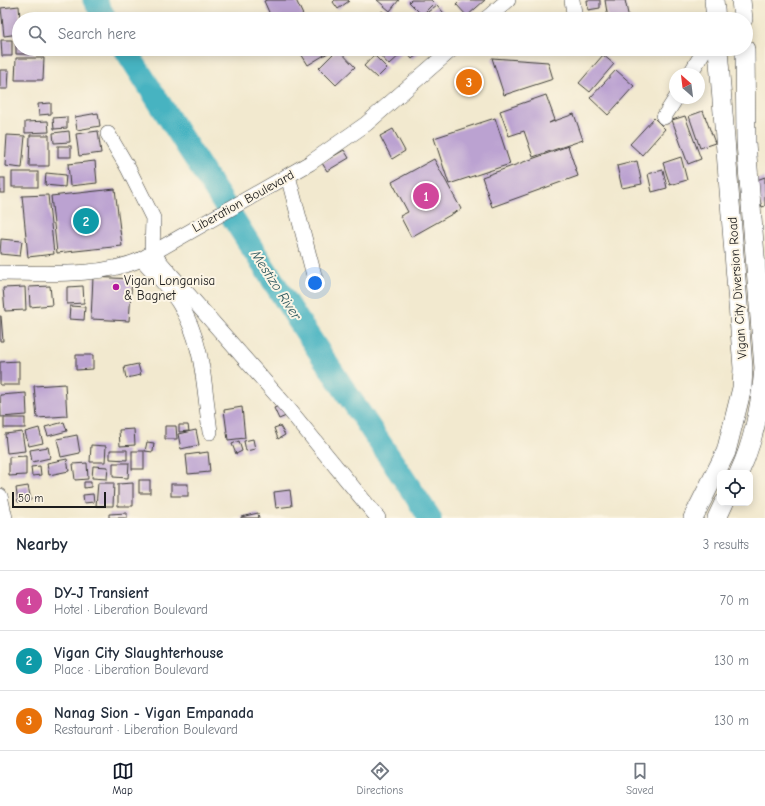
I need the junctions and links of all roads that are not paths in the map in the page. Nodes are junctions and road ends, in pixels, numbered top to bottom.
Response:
1 (508, 0) edge
2 (572, 0) edge
3 (714, 0) edge
4 (741, 0) edge
5 (494, 12) edge
6 (574, 12) edge
7 (715, 12) edge
8 (742, 12) edge
9 (444, 56) edge
10 (701, 56) edge
11 (719, 56) edge
12 (745, 56) edge
13 (694, 68) edge
14 (746, 72) junction
15 (720, 73) junction
16 (672, 104) edge
17 (664, 117) dead end
18 (108, 134) dead end
19 (288, 176) junction
20 (152, 253) junction
21 (0, 273) edge
22 (315, 279) dead end
23 (210, 432) dead end
24 (740, 470) edge
25 (0, 496) edge
26 (723, 506) edge
27 (373, 516) edge
28 (5, 518) edge
29 (694, 518) edge
30 (717, 518) edge

1 - 5 street
2 - 6 street
3 - 7 main road
4 - 8 main road
9 - 19 street, Liberation Boulevard
10 - 13 street
11 - 15 main road, Vigan City Diversion Road
12 - 14 main road, Vigan City Diversion Road
14 - 15 main road
14 - 24 main road, Vigan City Diversion Road
15 - 29 main road, Vigan City Diversion Road
16 - 17 street
18 - 20 street
19 - 20 street, Liberation Boulevard
19 - 22 street
20 - 21 street, Liberation Boulevard
20 - 23 street
20 - 27 street
25 - 28 street
26 - 30 main road

